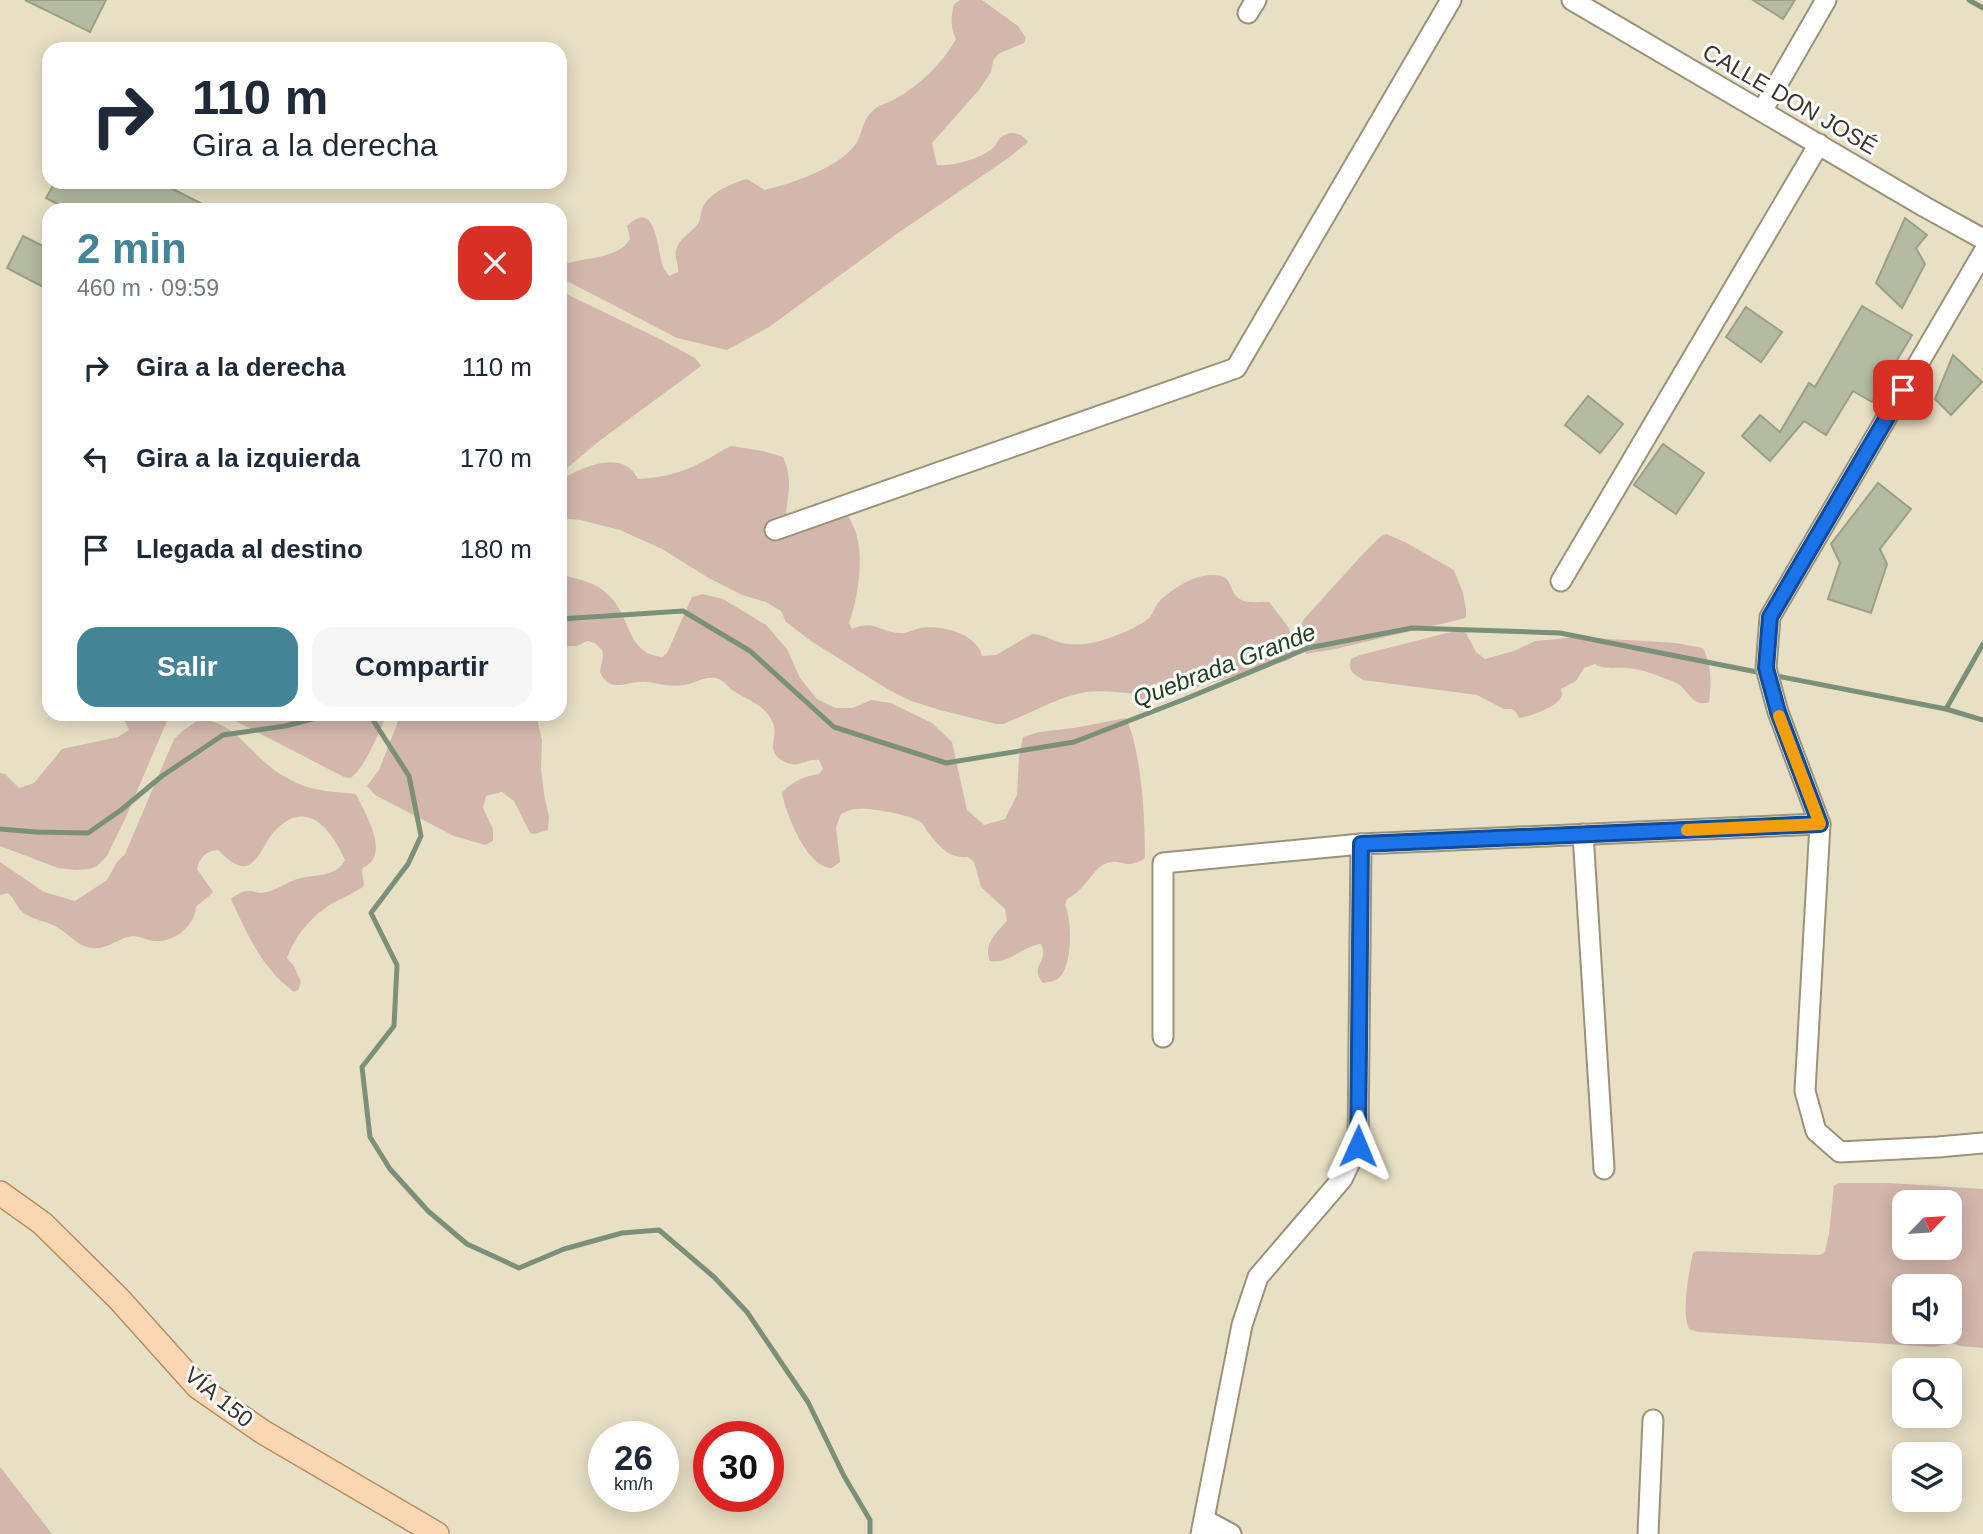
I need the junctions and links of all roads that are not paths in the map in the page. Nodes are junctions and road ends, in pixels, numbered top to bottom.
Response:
1 (1451, 0) edge
2 (1572, 0) edge
3 (1826, 0) edge
4 (1762, 111) junction
5 (1819, 144) junction
6 (1983, 239) edge
7 (1983, 253) edge
8 (775, 530) dead end
9 (1561, 581) dead end
10 (1820, 824) junction
11 (1583, 834) junction
12 (1361, 844) junction
13 (1163, 1037) dead end
14 (1983, 1143) edge
15 (1604, 1169) dead end
16 (0, 1193) edge
17 (1653, 1420) dead end
18 (1203, 1527) edge
19 (437, 1534) edge
20 (1231, 1534) edge
21 (1648, 1534) edge

1 - 8 street
2 - 4 street, CALLE DON JOSÉ
3 - 4 street
4 - 5 street, CALLE DON JOSÉ
5 - 6 street, CALLE DON JOSÉ
5 - 9 street
7 - 10 street
10 - 11 street
10 - 14 street
11 - 12 street
11 - 15 street
12 - 13 street
12 - 18 street
16 - 19 main road, VÍA 150
17 - 21 street
18 - 20 street

